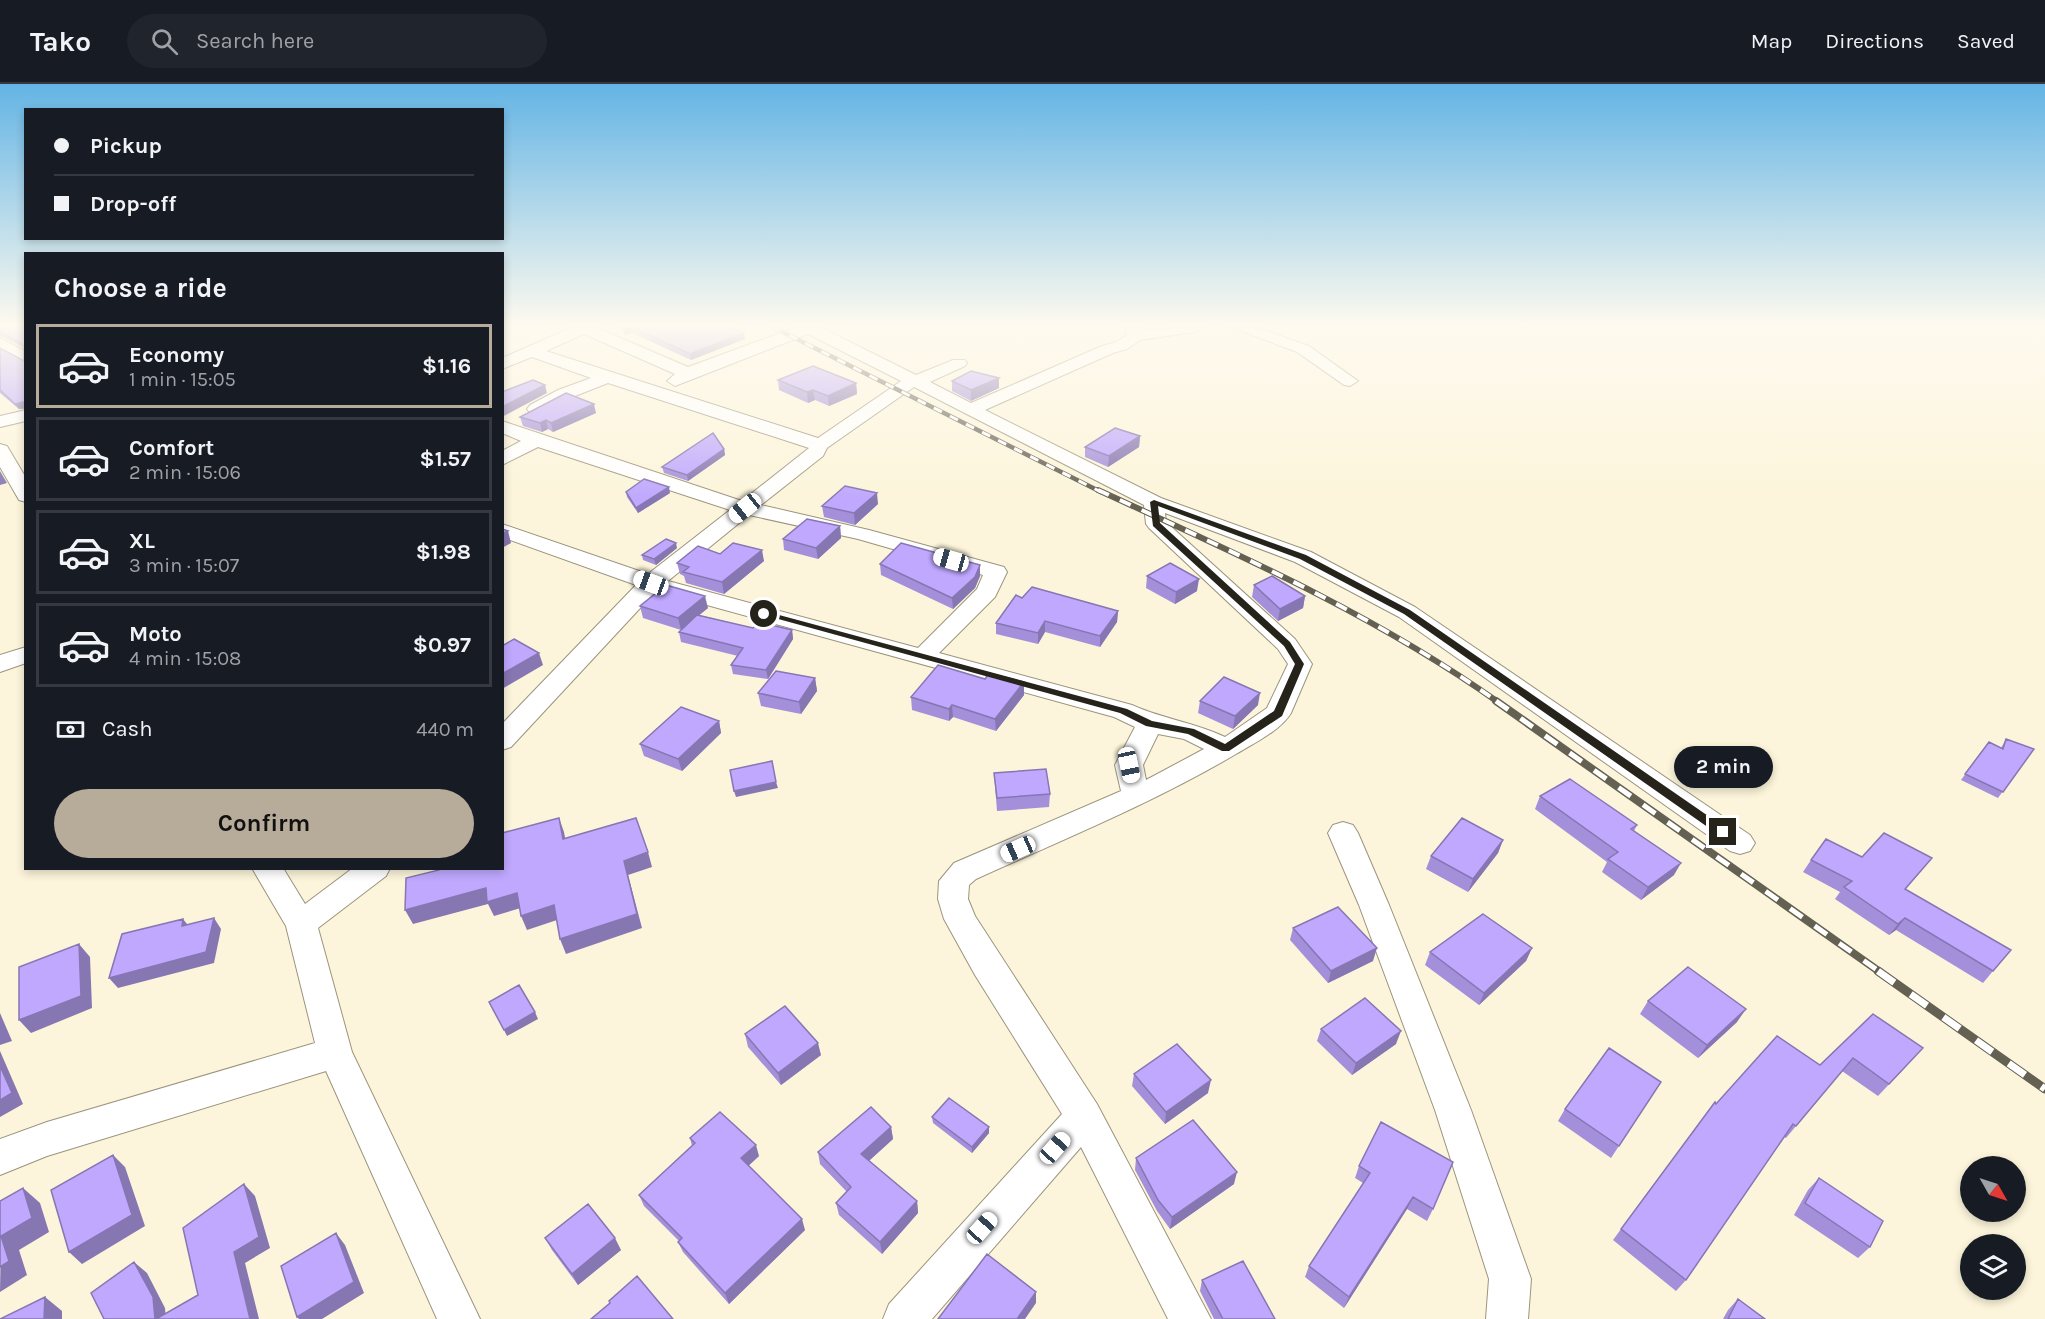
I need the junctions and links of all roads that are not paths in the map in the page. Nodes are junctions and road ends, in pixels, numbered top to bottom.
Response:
1 (589, 385) edge
2 (626, 385) edge
3 (668, 385) edge
4 (907, 385) edge
5 (919, 385) edge
6 (1030, 385) edge
7 (655, 392) junction
8 (970, 410) junction
9 (24, 416) edge
10 (0, 422) edge
11 (504, 425) edge
12 (504, 426) edge
13 (536, 440) junction
14 (820, 445) junction
15 (0, 450) edge
16 (504, 458) edge
17 (24, 492) edge
18 (1154, 502) junction
19 (745, 508) junction
20 (504, 531) edge
21 (651, 583) junction
22 (24, 655) edge
23 (922, 657) junction
24 (0, 664) edge
25 (1150, 724) junction
26 (504, 739) edge
27 (1226, 748) junction
28 (1136, 796) junction
29 (1343, 833) dead end
30 (1740, 843) dead end
31 (268, 870) edge
32 (372, 870) edge
33 (301, 924) junction
34 (335, 1053) junction
35 (1084, 1116) junction
36 (0, 1156) edge
37 (459, 1319) edge
38 (904, 1319) edge
39 (1190, 1319) edge
40 (1507, 1319) edge

1 - 11 street
2 - 7 street
3 - 7 street
4 - 14 street
5 - 8 street
6 - 8 street
7 - 14 street
8 - 18 street
9 - 10 street
12 - 13 street
13 - 16 street
13 - 19 street
14 - 19 street
15 - 17 street
18 - 27 street
18 - 30 street
19 - 21 street
19 - 23 street
20 - 21 street
21 - 23 street
21 - 26 street
22 - 24 street
23 - 25 street
25 - 27 street
25 - 28 street
27 - 28 street
28 - 35 street
29 - 40 street
31 - 33 street
32 - 33 street
33 - 34 street
34 - 36 street
34 - 37 street
35 - 38 street
35 - 39 street

